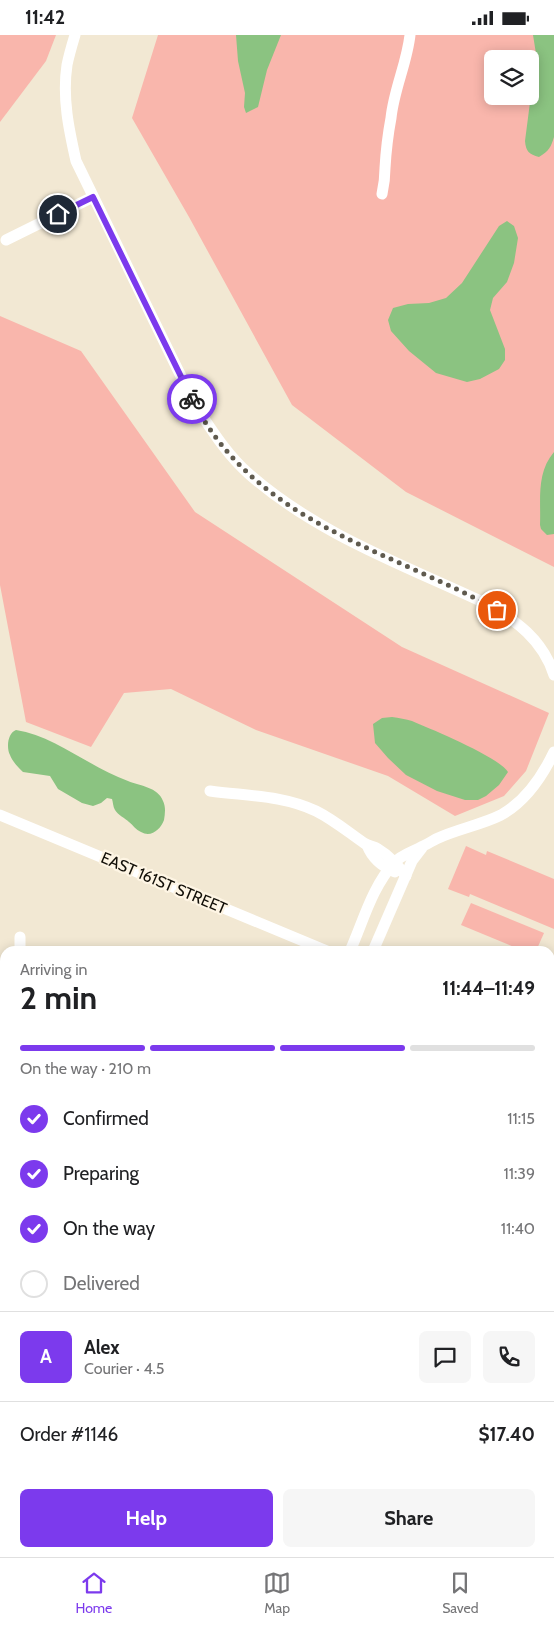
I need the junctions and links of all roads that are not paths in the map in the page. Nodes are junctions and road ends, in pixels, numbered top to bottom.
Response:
1 (75, 35) edge
2 (410, 35) edge
3 (382, 194) dead end
4 (93, 197) junction
5 (6, 240) dead end
6 (554, 675) edge
7 (554, 752) edge
8 (210, 791) dead end
9 (0, 815) edge
10 (423, 847) junction
11 (392, 865) junction
12 (406, 876) junction
13 (20, 937) dead end
14 (20, 946) edge
15 (315, 946) edge
16 (352, 946) edge
17 (375, 946) edge

1 - 4 street
2 - 3 street
4 - 5 street
4 - 6 street
7 - 10 street
8 - 11 street
9 - 15 street, EAST 161ST STREET
10 - 11 street
10 - 12 street
11 - 12 street
11 - 16 street
12 - 17 street
13 - 14 street

